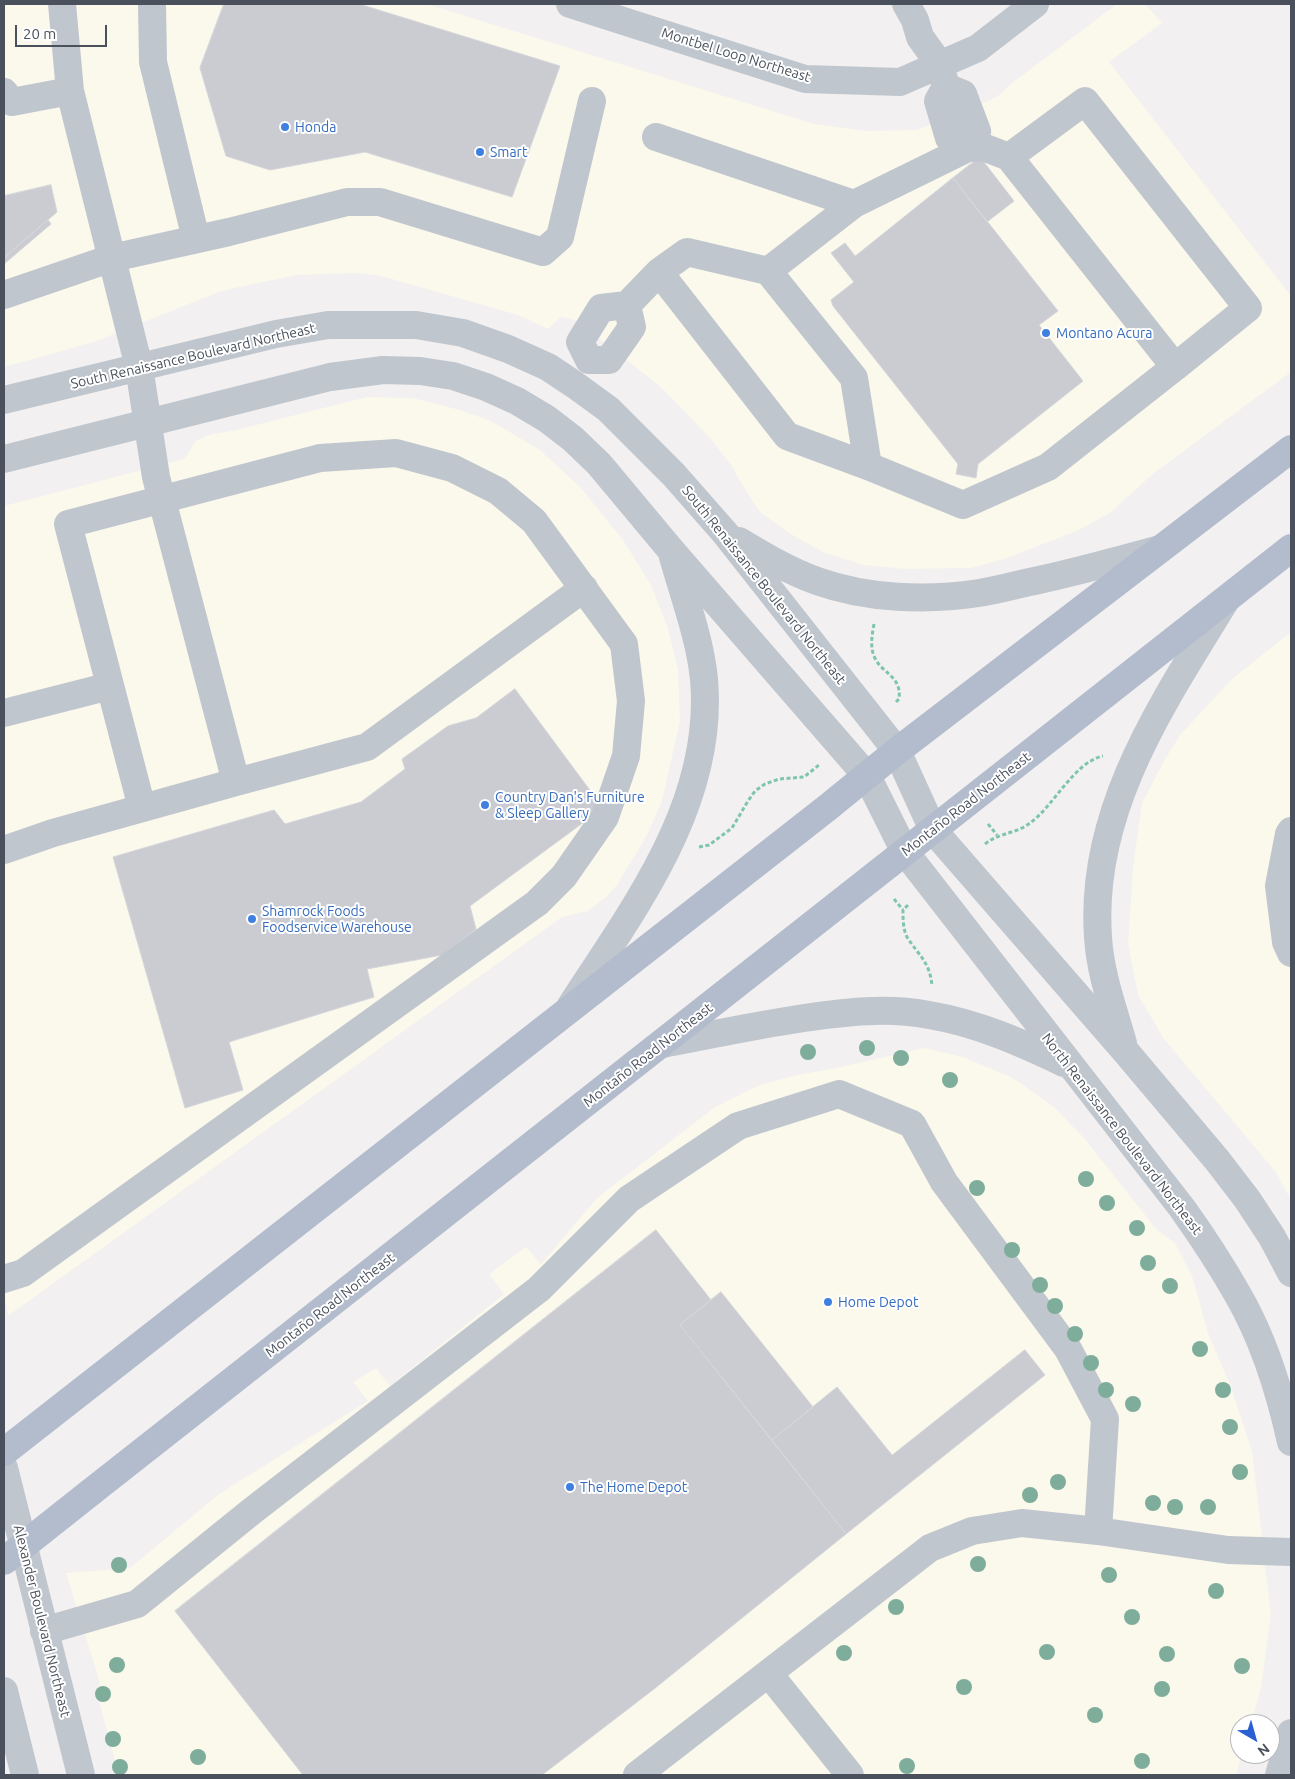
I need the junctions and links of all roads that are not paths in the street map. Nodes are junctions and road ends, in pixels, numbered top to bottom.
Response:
1 (62, 4) edge
2 (152, 4) edge
3 (570, 4) edge
4 (906, 4) edge
5 (1035, 4) edge
6 (943, 76) junction
7 (70, 91) junction
8 (4, 92) edge
9 (592, 101) dead end
10 (656, 137) dead end
11 (967, 145) junction
12 (1009, 156) junction
13 (854, 204) junction
14 (196, 240) junction
15 (112, 258) junction
16 (768, 271) junction
17 (659, 272) junction
18 (4, 295) edge
19 (139, 367) junction
20 (1175, 367) junction
21 (575, 385) junction
22 (4, 400) edge
23 (149, 422) junction
24 (1291, 449) edge
25 (4, 459) edge
26 (868, 466) junction
27 (162, 499) junction
28 (725, 533) junction
29 (1291, 548) edge
30 (670, 549) junction
31 (1160, 549) junction
32 (584, 588) junction
33 (1228, 598) junction
34 (110, 686) junction
35 (4, 713) edge
36 (897, 751) junction
37 (867, 776) junction
38 (236, 782) junction
39 (142, 808) junction
40 (933, 830) junction
41 (1291, 832) edge
42 (4, 850) edge
43 (905, 852) junction
44 (1291, 953) edge
45 (567, 1011) junction
46 (663, 1044) junction
47 (1126, 1052) junction
48 (1070, 1066) junction
49 (1291, 1273) edge
50 (4, 1279) edge
51 (1291, 1442) edge
52 (4, 1452) edge
53 (4, 1468) edge
54 (1098, 1531) junction
55 (1291, 1552) edge
56 (4, 1561) edge
57 (44, 1631) junction
58 (769, 1674) junction
59 (4, 1691) edge
60 (1291, 1733) edge
61 (25, 1775) edge
62 (81, 1775) edge
63 (637, 1775) edge
64 (850, 1775) edge
65 (1279, 1775) edge

1 - 7 street
2 - 14 street
3 - 6 street, Montbel Loop Northeast
4 - 6 street
5 - 6 street, Montbel Loop Northeast
6 - 11 street
7 - 8 street
7 - 15 street
9 - 14 street
10 - 13 street
11 - 12 street
11 - 13 street
12 - 20 street
12 - 20 street
13 - 16 street
14 - 15 street
15 - 18 street
15 - 19 street
16 - 17 street
16 - 26 street
17 - 21 street
17 - 26 street
19 - 21 street, South Renaissance Boulevard Northeast
19 - 22 street, South Renaissance Boulevard Northeast
19 - 23 street
20 - 26 street
21 - 28 street, South Renaissance Boulevard Northeast
23 - 25 street
23 - 27 street
23 - 30 street
24 - 31 main road
27 - 32 street
27 - 34 street
27 - 38 street
28 - 31 street
28 - 36 street, South Renaissance Boulevard Northeast
29 - 33 main road, Montaño Road Northeast
30 - 37 street
30 - 45 street
31 - 36 main road
32 - 38 street
32 - 50 street
33 - 40 main road, Montaño Road Northeast
33 - 47 street
34 - 35 street
34 - 39 street
36 - 37 main road
36 - 40 street, South Renaissance Boulevard Northeast
37 - 43 street
37 - 45 main road
38 - 39 street
39 - 42 street
40 - 43 main road, Montaño Road Northeast
40 - 47 street
41 - 44 street
43 - 46 main road, Montaño Road Northeast
43 - 48 street, North Renaissance Boulevard Northeast
45 - 52 main road
46 - 48 street
46 - 56 main road, Montaño Road Northeast, bridge
47 - 49 street
48 - 51 street, North Renaissance Boulevard Northeast
53 - 57 street, Alexander Boulevard Northeast
54 - 55 street
54 - 57 street
54 - 58 street
57 - 62 street, Alexander Boulevard Northeast
58 - 63 street
58 - 64 street
59 - 61 street
60 - 65 street

